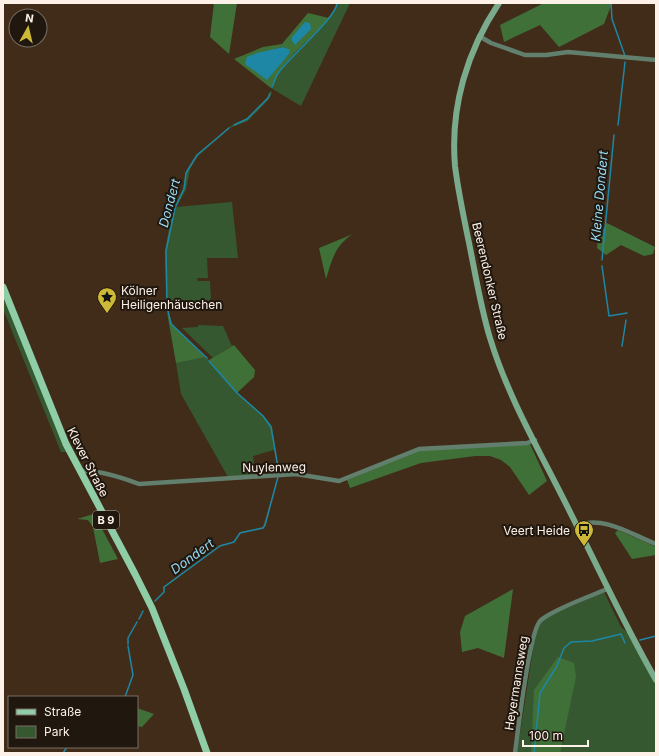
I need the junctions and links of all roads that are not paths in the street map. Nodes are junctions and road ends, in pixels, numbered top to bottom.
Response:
1 (500, 3) edge
2 (479, 36) junction
3 (656, 60) edge
4 (3, 287) edge
5 (535, 440) junction
6 (80, 471) junction
7 (577, 526) junction
8 (656, 544) edge
9 (608, 589) junction
10 (656, 680) edge
11 (207, 753) edge
12 (515, 753) edge

1 - 2 street, Beerendonker Straße
2 - 3 street
2 - 5 street, Beerendonker Straße
4 - 6 main road, Klever Straße / B 9
5 - 6 street, Nuylenweg
5 - 7 street, Beerendonker Straße
6 - 11 main road, Klever Straße / B 9
7 - 8 street
7 - 9 street, Beerendonker Straße
9 - 10 street, Beerendonker Straße
9 - 12 street, Heyermannsweg

